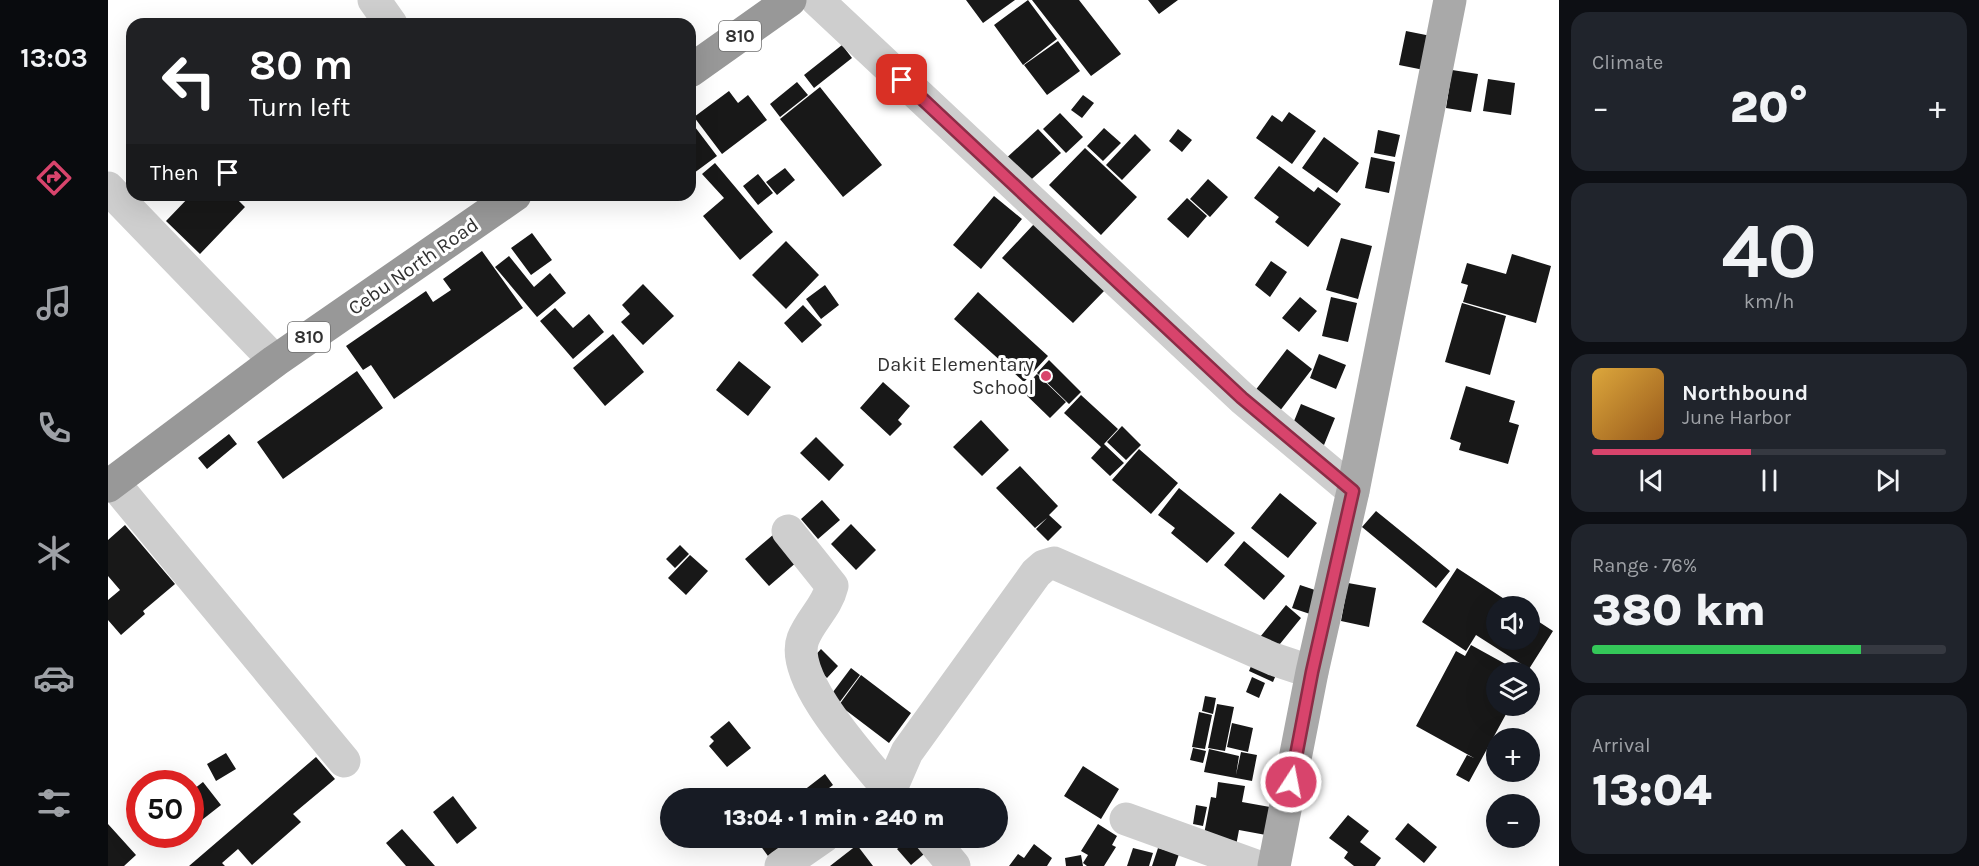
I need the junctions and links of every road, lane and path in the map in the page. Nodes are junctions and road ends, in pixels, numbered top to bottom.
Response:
1 (374, 0) edge
2 (790, 0) edge
3 (817, 0) edge
4 (1450, 0) edge
5 (387, 18) edge
6 (696, 67) edge
7 (108, 188) edge
8 (506, 201) edge
9 (275, 361) junction
10 (110, 484) edge
11 (1353, 491) junction
12 (788, 531) dead end
13 (1312, 672) junction
14 (344, 761) dead end
15 (883, 788) edge
16 (892, 788) edge
17 (1126, 819) dead end
18 (808, 848) edge
19 (939, 848) edge
20 (781, 866) edge
21 (954, 866) edge
22 (1256, 866) edge
23 (1274, 866) edge

1 - 5 street
2 - 6 highway, 810
3 - 11 street
4 - 11 main road
7 - 9 street
8 - 9 highway, Cebu North Road / 810
9 - 10 highway, Cebu North Road / 810
10 - 14 street
11 - 13 main road
12 - 15 street
13 - 16 street
13 - 23 main road
17 - 22 street
18 - 20 street
19 - 21 street

